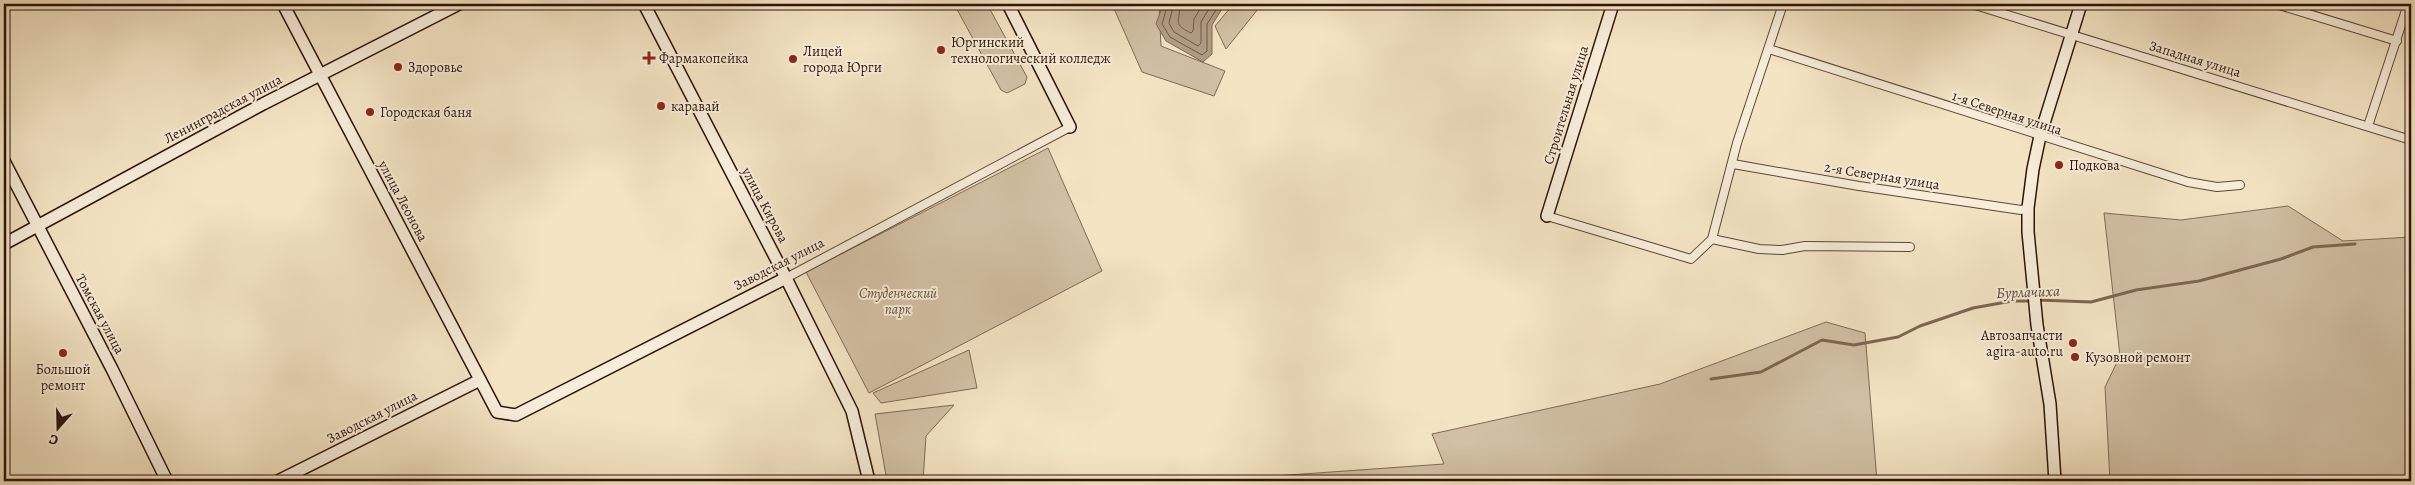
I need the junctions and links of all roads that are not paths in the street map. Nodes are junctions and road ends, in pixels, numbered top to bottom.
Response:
1 (283, 4) edge
2 (459, 4) edge
3 (644, 4) edge
4 (1008, 4) edge
5 (1613, 4) edge
6 (1783, 4) edge
7 (1972, 4) edge
8 (2081, 4) edge
9 (2276, 4) edge
10 (2408, 4) edge
11 (2071, 35) junction
12 (2397, 40) junction
13 (1769, 49) junction
14 (321, 75) junction
15 (2368, 126) junction
16 (1070, 127) joint
17 (2040, 136) junction
18 (2411, 140) edge
19 (4, 161) edge
20 (1733, 164) junction
21 (2240, 185) dead end
22 (2028, 208) junction
23 (1547, 216) joint
24 (38, 226) junction
25 (1712, 239) junction
26 (4, 244) edge
27 (1910, 247) dead end
28 (786, 278) junction
29 (480, 380) junction
30 (497, 412) joint
31 (167, 481) edge
32 (278, 481) edge
33 (869, 481) edge
34 (2055, 481) edge

1 - 14 street, улица Леонова
2 - 14 street, Ленинградская улица
3 - 28 street, улица Кирова
4 - 16 street
5 - 23 street, Строительная улица
6 - 13 street
7 - 11 street, Западная улица
8 - 11 street
9 - 12 street
10 - 12 street
11 - 15 street, Западная улица
11 - 17 street
12 - 15 street
13 - 17 street, 1-я Северная улица
13 - 20 street
14 - 24 street, Ленинградская улица
14 - 29 street, улица Леонова
15 - 18 street, Западная улица
16 - 28 street, Заводская улица
17 - 21 street, 1-я Северная улица
17 - 22 street
19 - 24 street, Томская улица
20 - 22 street, 2-я Северная улица
20 - 25 street
22 - 34 street
23 - 25 street
24 - 26 street, Ленинградская улица
24 - 31 street, Томская улица
25 - 27 street
28 - 30 street, Заводская улица
28 - 33 street, улица Кирова
29 - 30 street, улица Леонова
29 - 32 street, Заводская улица

